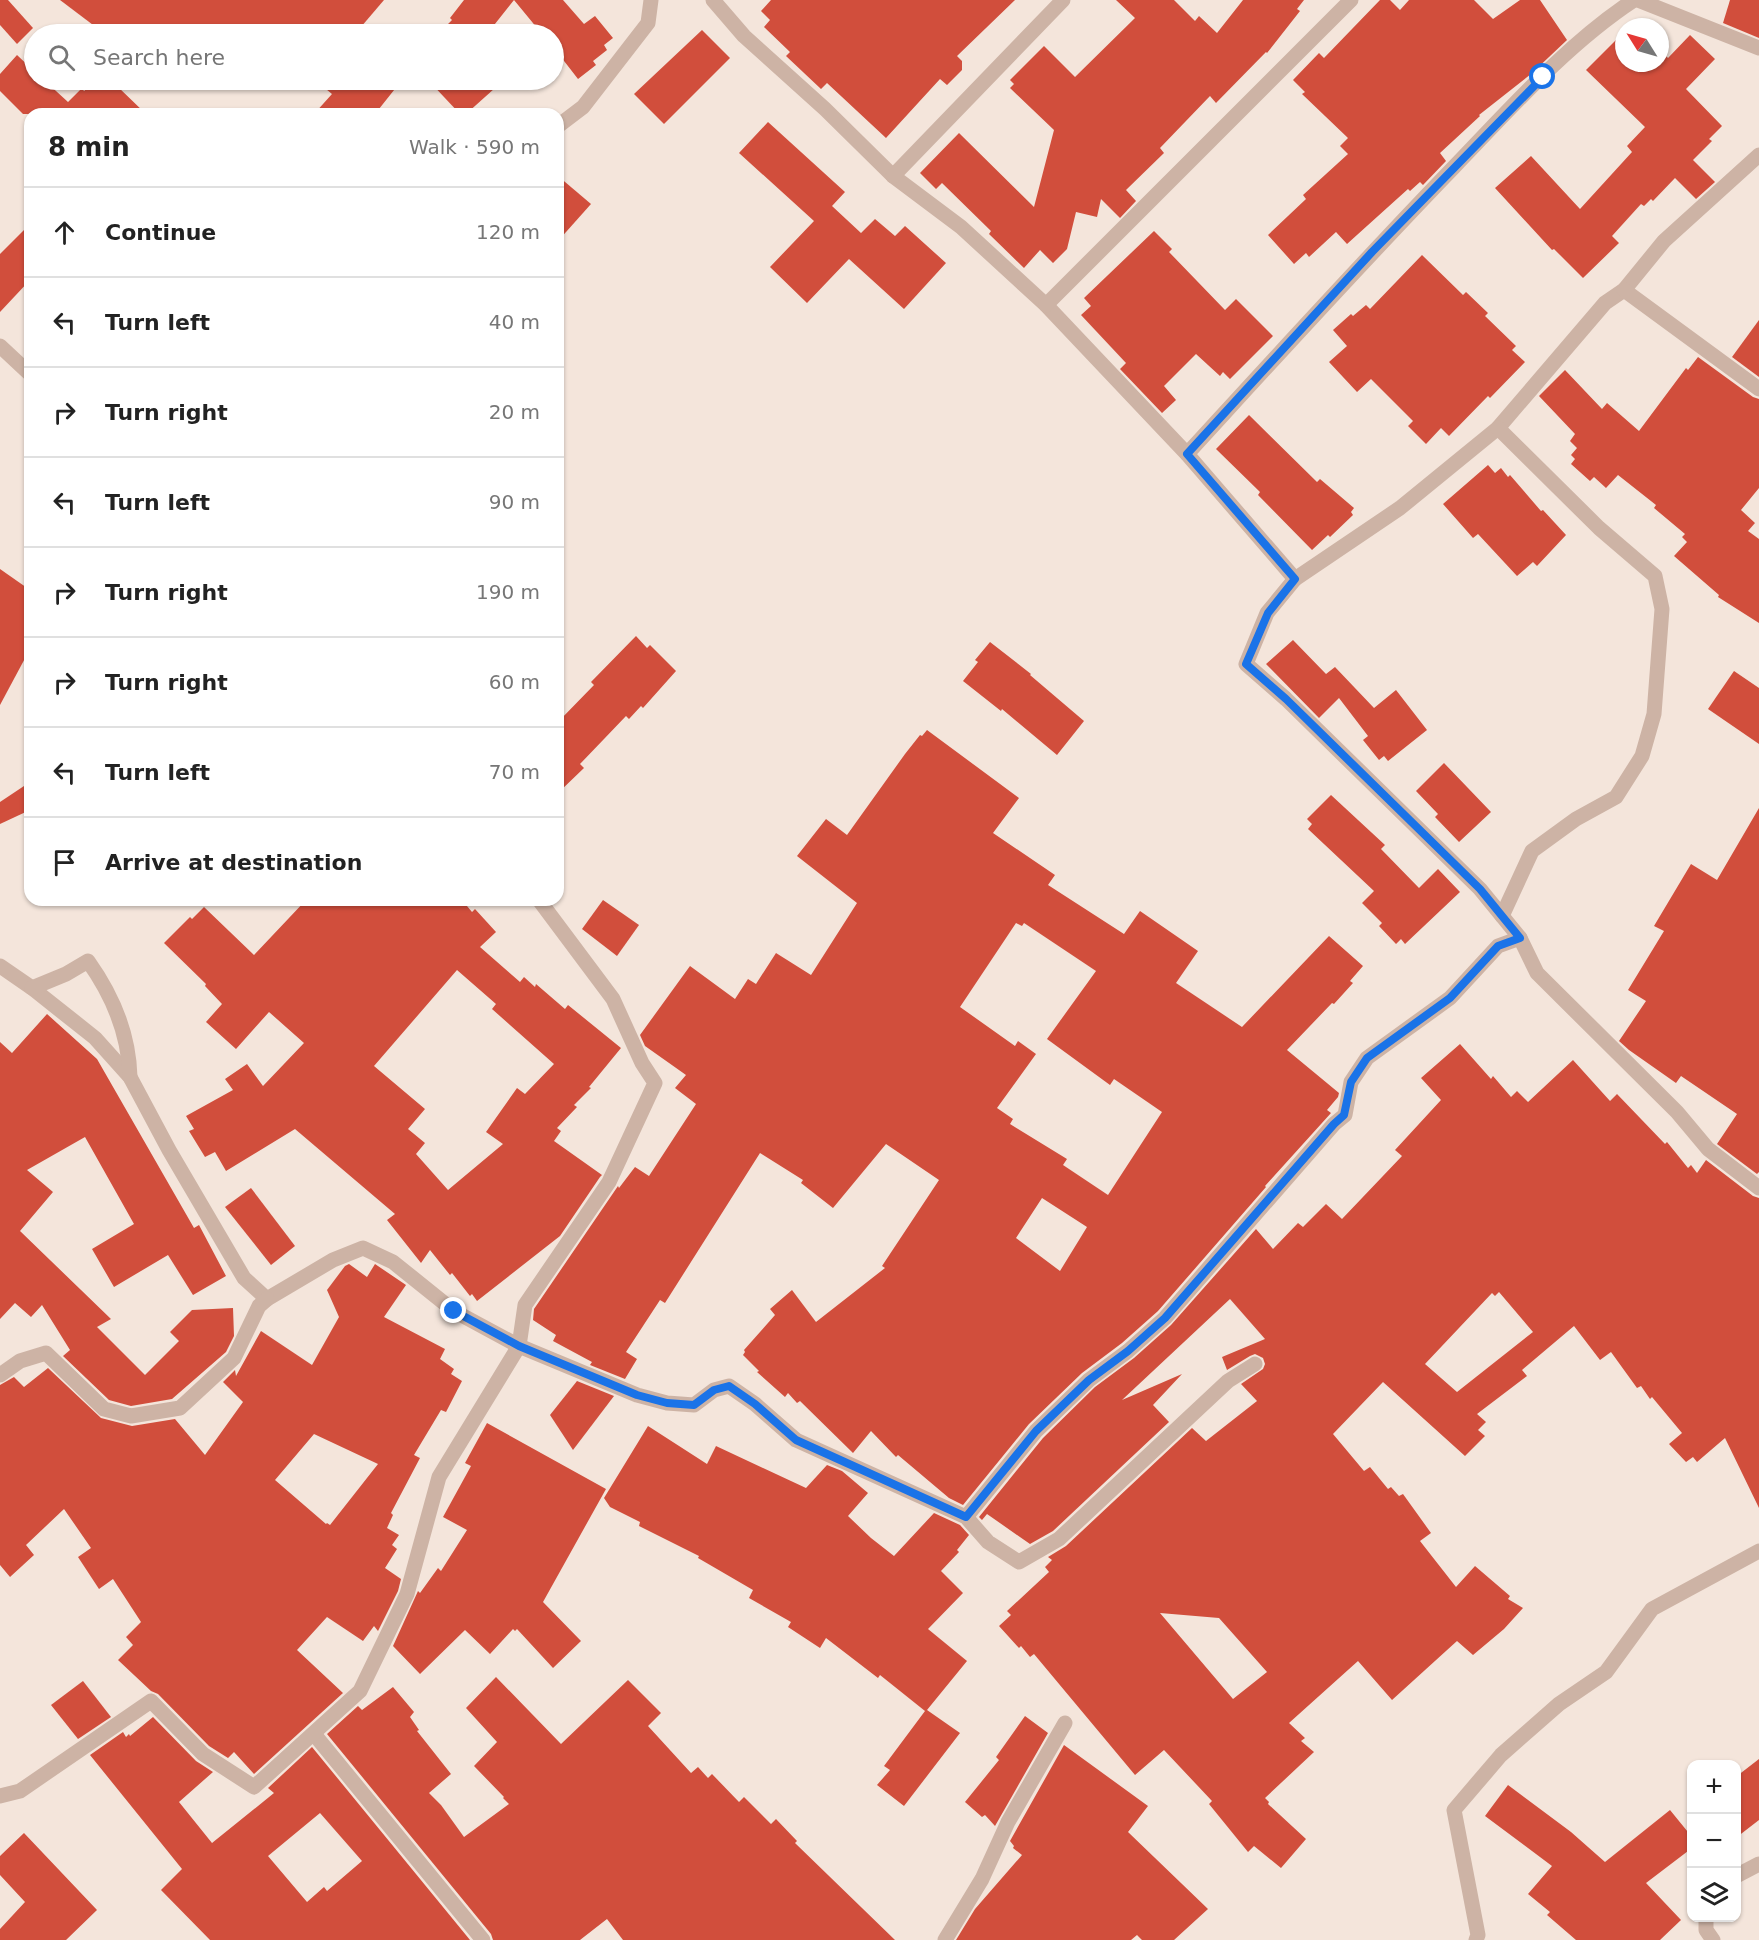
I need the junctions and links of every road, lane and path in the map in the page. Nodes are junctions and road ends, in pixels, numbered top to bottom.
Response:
1 (651, 0) edge
2 (713, 0) edge
3 (1063, 0) edge
4 (1351, 0) edge
5 (1636, 0) edge
6 (1759, 48) edge
7 (564, 121) edge
8 (1759, 155) edge
9 (893, 176) junction
10 (1624, 290) junction
11 (1046, 305) junction
12 (0, 346) edge
13 (24, 368) edge
14 (1759, 389) edge
15 (1498, 428) junction
16 (1187, 454) junction
17 (1295, 579) junction
18 (543, 906) edge
19 (1502, 916) junction
20 (1520, 938) junction
21 (0, 966) edge
22 (32, 988) junction
23 (130, 1077) junction
24 (1759, 1188) edge
25 (267, 1299) junction
26 (519, 1346) junction
27 (1255, 1364) dead end
28 (0, 1375) edge
29 (966, 1517) junction
30 (1759, 1551) edge
31 (1065, 1723) dead end
32 (314, 1734) junction
33 (0, 1796) edge
34 (1759, 1864) edge
35 (1741, 1874) edge
36 (1706, 1922) edge
37 (483, 1940) edge
38 (945, 1940) edge
39 (1476, 1940) edge
40 (1713, 1940) edge

1 - 7 street
2 - 9 street
3 - 9 street
4 - 11 street
5 - 6 street
5 - 16 street
8 - 10 street
9 - 11 street
10 - 14 street
10 - 15 street
11 - 16 street
12 - 13 street
15 - 17 street
15 - 19 street
16 - 17 street
17 - 19 street
18 - 26 street
19 - 20 street
20 - 24 street
20 - 29 street
21 - 22 street
22 - 23 street
22 - 23 street
23 - 25 street
25 - 26 street
25 - 28 street
26 - 29 street
26 - 32 street
27 - 29 street
30 - 39 street
31 - 38 street
32 - 33 street
32 - 37 street
34 - 35 street
36 - 40 street

